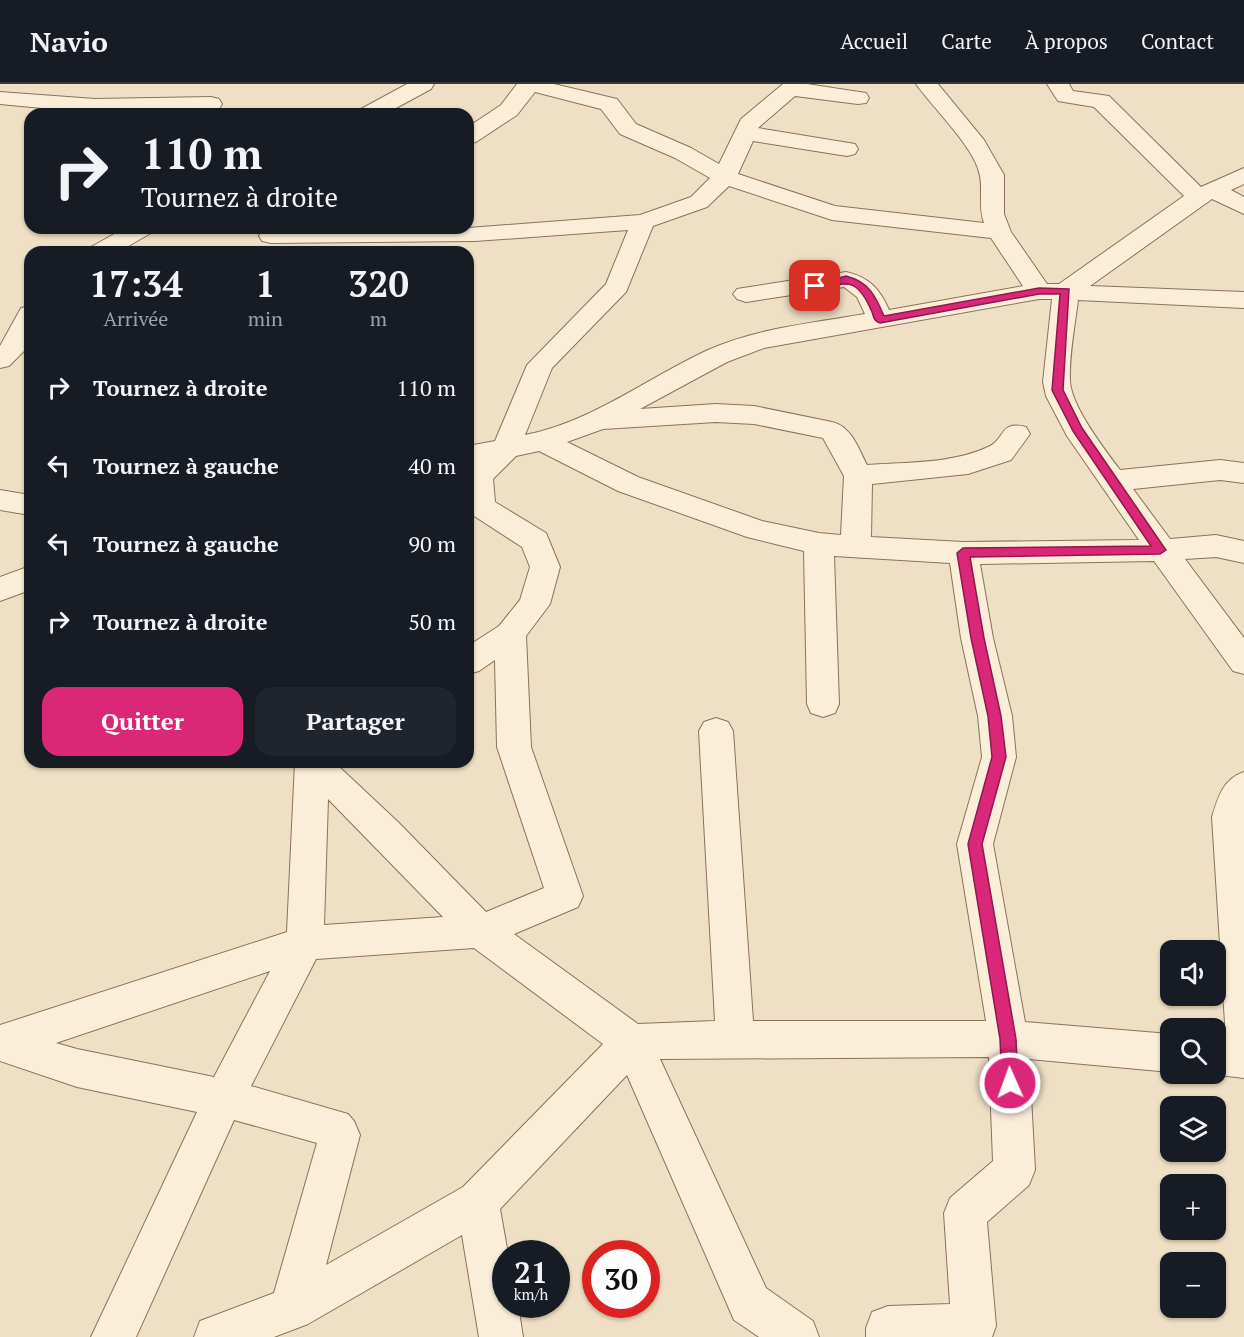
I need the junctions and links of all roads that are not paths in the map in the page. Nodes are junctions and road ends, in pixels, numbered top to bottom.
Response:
1 (101, 84) edge
2 (219, 84) edge
3 (423, 84) edge
4 (529, 84) edge
5 (927, 84) edge
6 (1058, 84) edge
7 (793, 87) edge
8 (0, 98) edge
9 (858, 98) dead end
10 (94, 105) junction
11 (180, 108) edge
12 (208, 108) edge
13 (380, 108) edge
14 (474, 133) edge
15 (745, 133) junction
16 (848, 149) dead end
17 (1244, 175) edge
18 (725, 177) junction
19 (1205, 193) junction
20 (1244, 207) edge
21 (643, 222) junction
22 (999, 232) junction
23 (100, 234) edge
24 (132, 234) edge
25 (367, 234) edge
26 (474, 234) edge
27 (271, 239) edge
28 (89, 246) edge
29 (111, 246) edge
30 (1052, 291) junction
31 (746, 294) dead end
32 (1244, 300) edge
33 (880, 320) junction
34 (24, 329) edge
35 (15, 351) edge
36 (596, 422) junction
37 (1016, 434) dead end
38 (542, 441) junction
39 (474, 447) edge
40 (505, 451) junction
41 (474, 455) edge
42 (1244, 473) edge
43 (858, 476) junction
44 (1112, 481) junction
45 (0, 500) edge
46 (24, 505) edge
47 (819, 544) junction
48 (856, 547) junction
49 (1160, 550) junction
50 (1244, 552) edge
51 (963, 553) junction
52 (24, 580) edge
53 (0, 590) edge
54 (510, 634) junction
55 (474, 659) edge
56 (1244, 662) edge
57 (824, 704) dead end
58 (716, 731) dead end
59 (313, 768) edge
60 (319, 768) edge
61 (1244, 786) edge
62 (480, 931) junction
63 (305, 943) junction
64 (1244, 1036) edge
65 (735, 1039) junction
66 (1008, 1039) junction
67 (632, 1042) junction
68 (1, 1043) edge
69 (1160, 1052) edge
70 (1226, 1058) edge
71 (1244, 1059) edge
72 (224, 1098) junction
73 (478, 1202) junction
74 (292, 1308) junction
75 (113, 1337) edge
76 (216, 1337) edge
77 (501, 1337) edge
78 (797, 1337) edge
79 (888, 1337) edge

1 - 10 street
2 - 12 street
3 - 13 street
4 - 14 street
4 - 18 street
5 - 22 street
6 - 19 street
7 - 9 street
7 - 15 street
8 - 10 street
10 - 11 street
15 - 16 street
15 - 18 street
17 - 19 street
18 - 21 street
18 - 22 street
19 - 20 street
19 - 30 street
21 - 26 street
21 - 40 street
22 - 30 street
23 - 28 street
24 - 29 street
25 - 27 street
30 - 32 street
30 - 33 street
30 - 44 street
31 - 33 street
33 - 36 street
34 - 35 street
36 - 38 street
36 - 43 street
37 - 43 street
38 - 40 street
38 - 47 street
39 - 40 street
40 - 41 street
40 - 54 street
42 - 44 street
43 - 48 street
44 - 49 street
45 - 46 street
47 - 48 street
47 - 57 street
48 - 51 street
49 - 50 street
49 - 51 street
49 - 56 street
51 - 66 street
52 - 53 street
54 - 55 street
54 - 62 street
58 - 65 street
59 - 63 street
60 - 62 street
61 - 64 street
62 - 63 street
62 - 67 street
63 - 68 street
63 - 72 street
65 - 66 street
65 - 67 street
66 - 69 street
66 - 79 street
67 - 73 street
67 - 78 street
68 - 72 street
70 - 71 street
72 - 74 street
72 - 75 street
73 - 74 street
73 - 77 street
74 - 76 street

